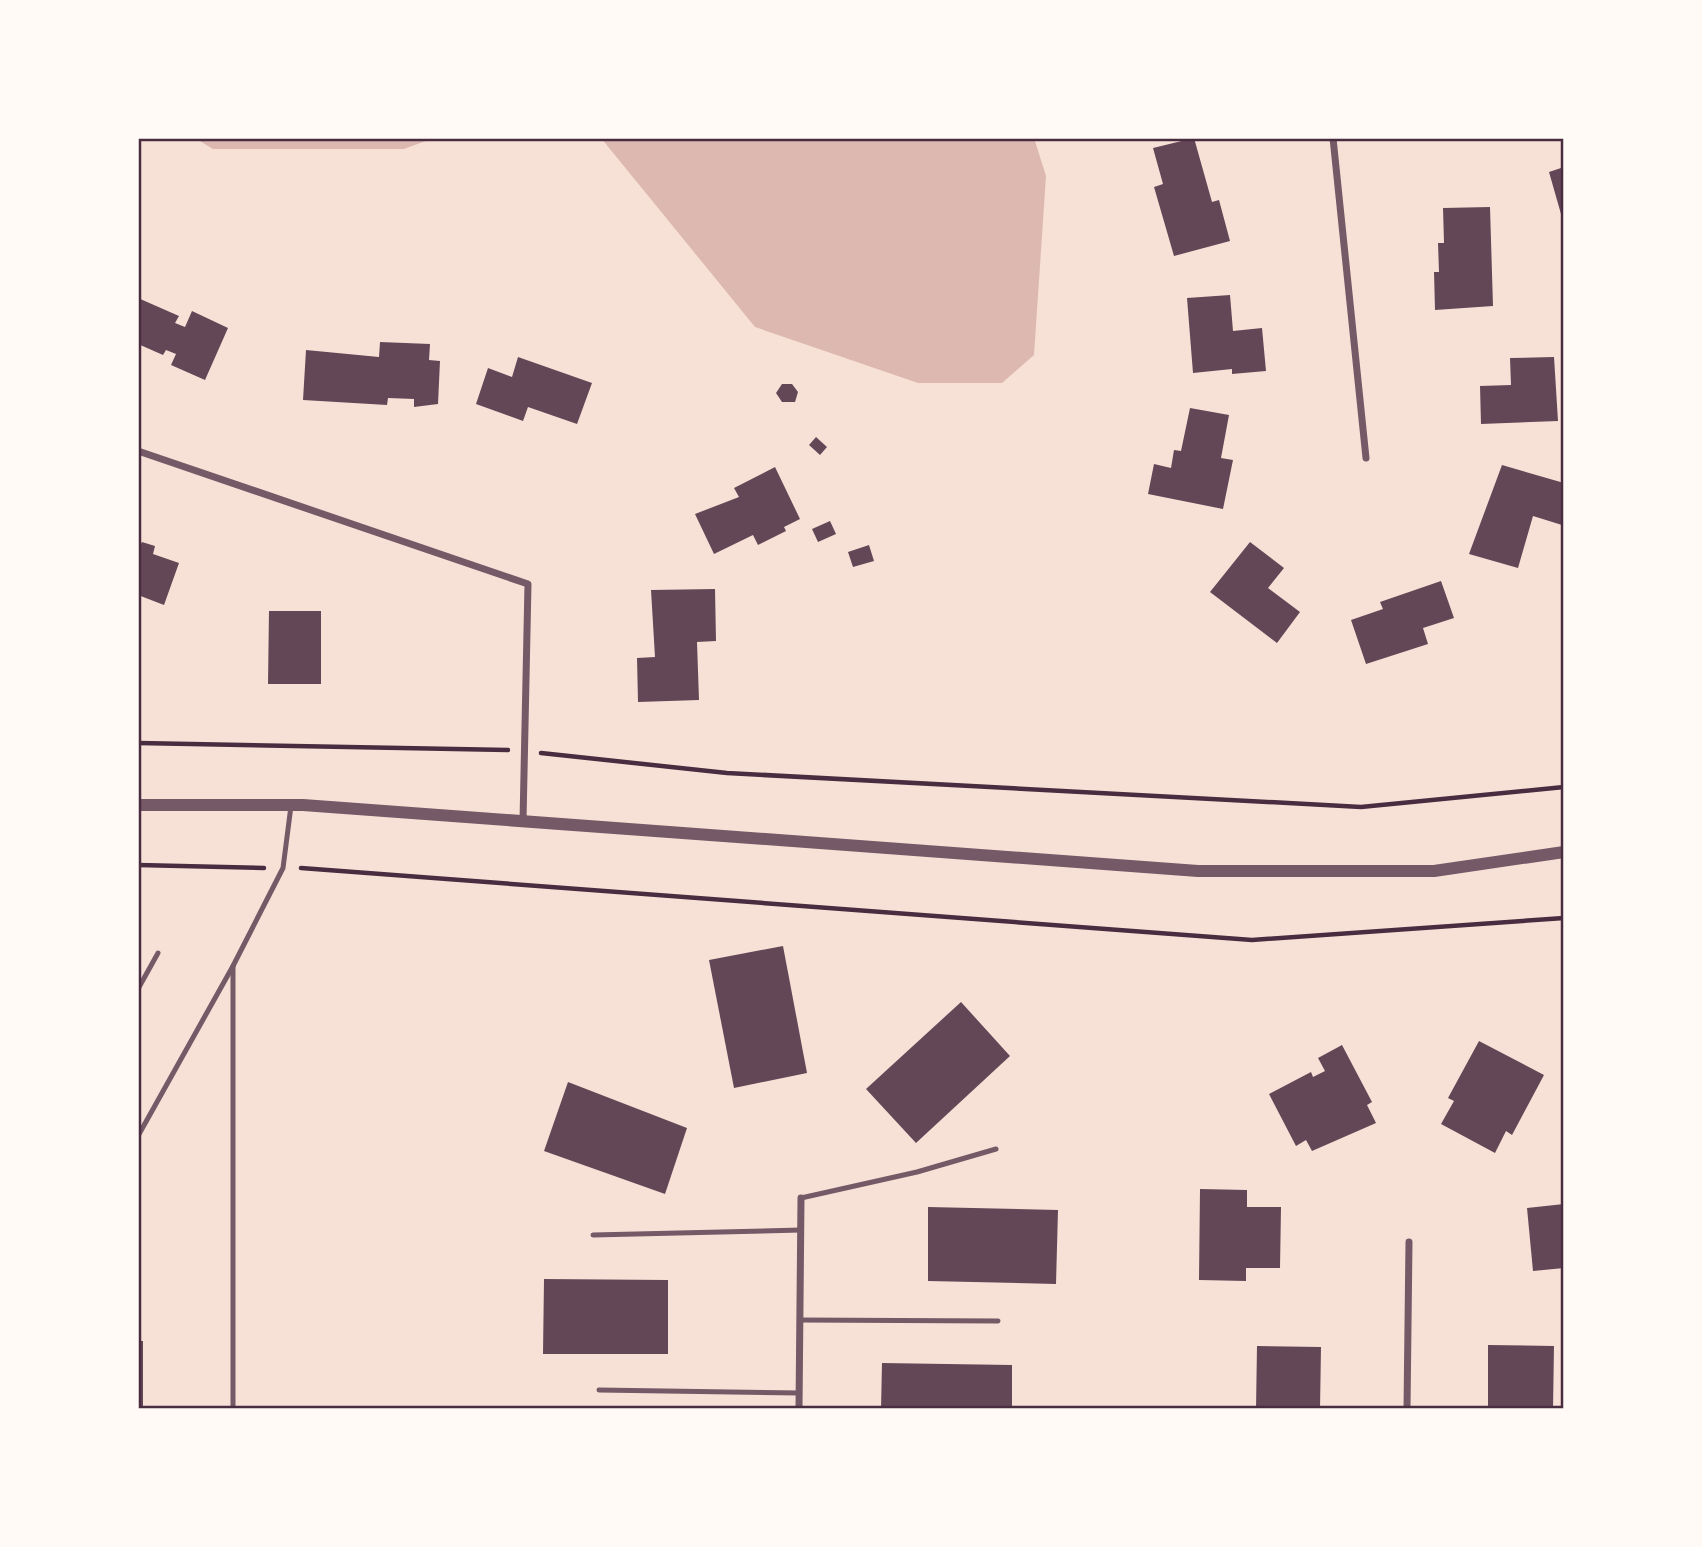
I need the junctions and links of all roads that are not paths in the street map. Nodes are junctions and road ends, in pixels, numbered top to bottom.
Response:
1 (1333, 138) edge
2 (138, 451) edge
3 (1366, 458) dead end
4 (138, 805) edge
5 (291, 805) junction
6 (523, 821) junction
7 (1564, 852) edge
8 (158, 953) dead end
9 (233, 966) junction
10 (138, 989) edge
11 (138, 1136) edge
12 (996, 1149) dead end
13 (801, 1198) joint
14 (801, 1230) junction
15 (593, 1235) dead end
16 (1409, 1242) dead end
17 (800, 1320) junction
18 (998, 1321) dead end
19 (599, 1390) dead end
20 (799, 1393) junction
21 (233, 1409) edge
22 (799, 1409) edge
23 (1407, 1409) edge

1 - 3 street
2 - 6 street
4 - 5 street
5 - 6 street
5 - 9 lane
6 - 7 street
8 - 10 lane
9 - 11 lane
9 - 21 lane
12 - 13 lane
13 - 14 street
14 - 15 lane
14 - 17 street
16 - 23 street
17 - 18 lane
17 - 20 street
19 - 20 lane
20 - 22 street

